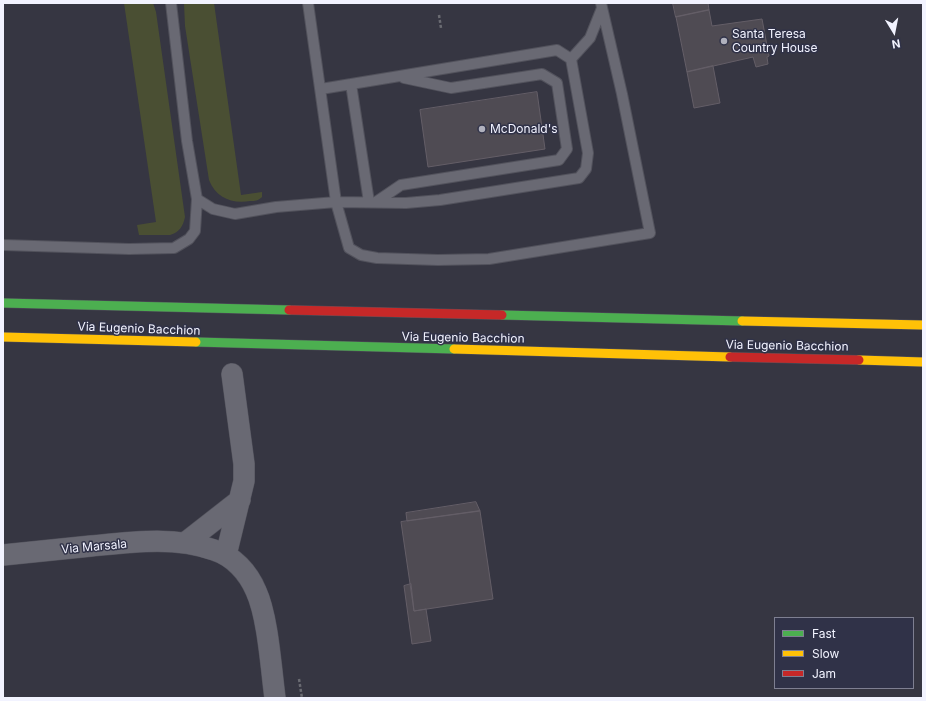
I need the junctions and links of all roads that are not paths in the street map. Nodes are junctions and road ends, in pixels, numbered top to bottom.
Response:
1 (171, 3) edge
2 (308, 3) edge
3 (602, 5) edge
4 (571, 59) junction
5 (397, 77) junction
6 (351, 84) junction
7 (321, 88) junction
8 (197, 200) junction
9 (336, 202) junction
10 (373, 202) junction
11 (3, 245) edge
12 (3, 303) edge
13 (923, 325) edge
14 (3, 337) edge
15 (923, 362) edge
16 (232, 374) dead end
17 (240, 500) junction
18 (185, 543) junction
19 (3, 555) edge
20 (226, 555) junction
21 (275, 698) edge

1 - 8 lane
2 - 7 lane
3 - 4 lane
3 - 9 lane
4 - 5 lane
4 - 10 lane
5 - 6 lane
5 - 10 lane
6 - 7 lane
6 - 10 lane
7 - 9 lane
8 - 9 lane
8 - 11 lane
9 - 10 lane
12 - 13 main road, Via Eugenio Bacchion
14 - 15 main road, Via Eugenio Bacchion
16 - 17 street
17 - 18 street
17 - 20 street
18 - 19 street, Via Marsala
18 - 20 street, Via Marsala
20 - 21 street, Via Marsala

